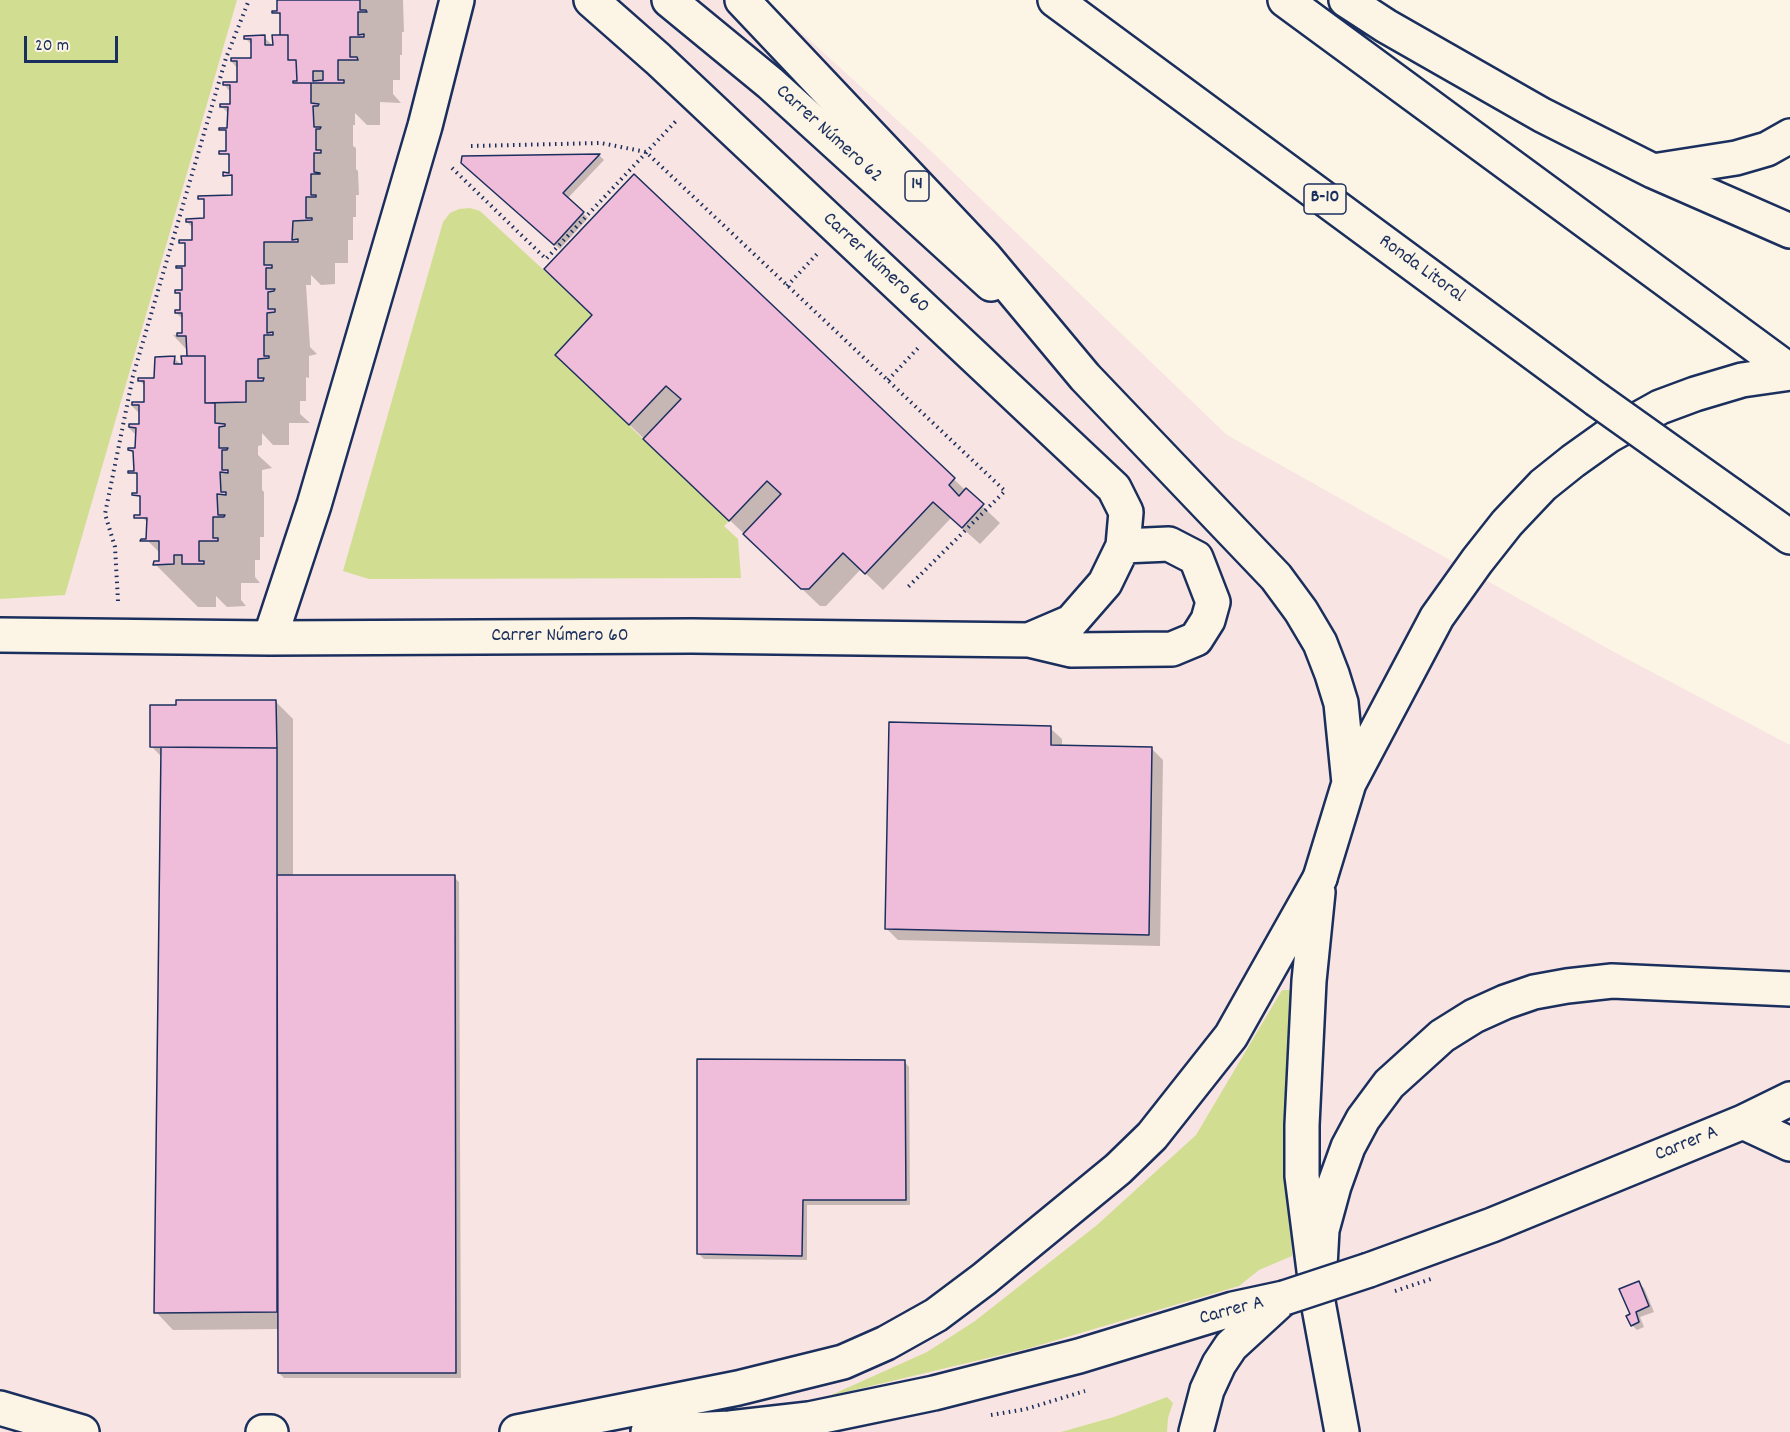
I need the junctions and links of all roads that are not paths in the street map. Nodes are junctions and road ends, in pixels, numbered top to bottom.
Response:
1 (457, 0) edge
2 (591, 0) edge
3 (669, 0) edge
4 (742, 0) edge
5 (1055, 0) edge
6 (1285, 0) edge
7 (1346, 0) edge
8 (1790, 136) edge
9 (1653, 171) junction
10 (1790, 231) edge
11 (1790, 372) edge
12 (1085, 377) junction
13 (1790, 537) edge
14 (1123, 546) junction
15 (0, 634) edge
16 (270, 638) junction
17 (1029, 640) junction
18 (1349, 783) junction
19 (1320, 878) junction
20 (1790, 989) edge
21 (1790, 1099) edge
22 (1743, 1122) junction
23 (1790, 1144) edge
24 (1284, 1298) junction
25 (1318, 1302) junction
26 (0, 1408) edge
27 (82, 1432) edge
28 (263, 1432) edge
29 (271, 1432) edge
30 (517, 1432) edge
31 (648, 1432) edge
32 (1196, 1432) edge
33 (1342, 1432) edge

1 - 16 main road
2 - 14 main road, Carrer Número 60
3 - 12 main road, Carrer Número 62
4 - 12 main road, 14
5 - 13 main road, Ronda Litoral / B-10, bridge
6 - 11 main road
7 - 9 main road
8 - 9 main road
9 - 10 main road
11 - 18 main road
12 - 18 main road
14 - 17 main road, Carrer Número 60
14 - 17 main road, Carrer Número 60
15 - 16 main road, Carrer Número 60
16 - 17 main road, Carrer Número 60
18 - 19 main road
19 - 25 main road
19 - 30 main road
20 - 25 main road
21 - 22 main road, Carrer A
22 - 23 main road
22 - 24 main road, Carrer A, bridge
24 - 31 main road, Carrer A
24 - 32 main road
25 - 33 main road
26 - 27 main road
28 - 29 main road

